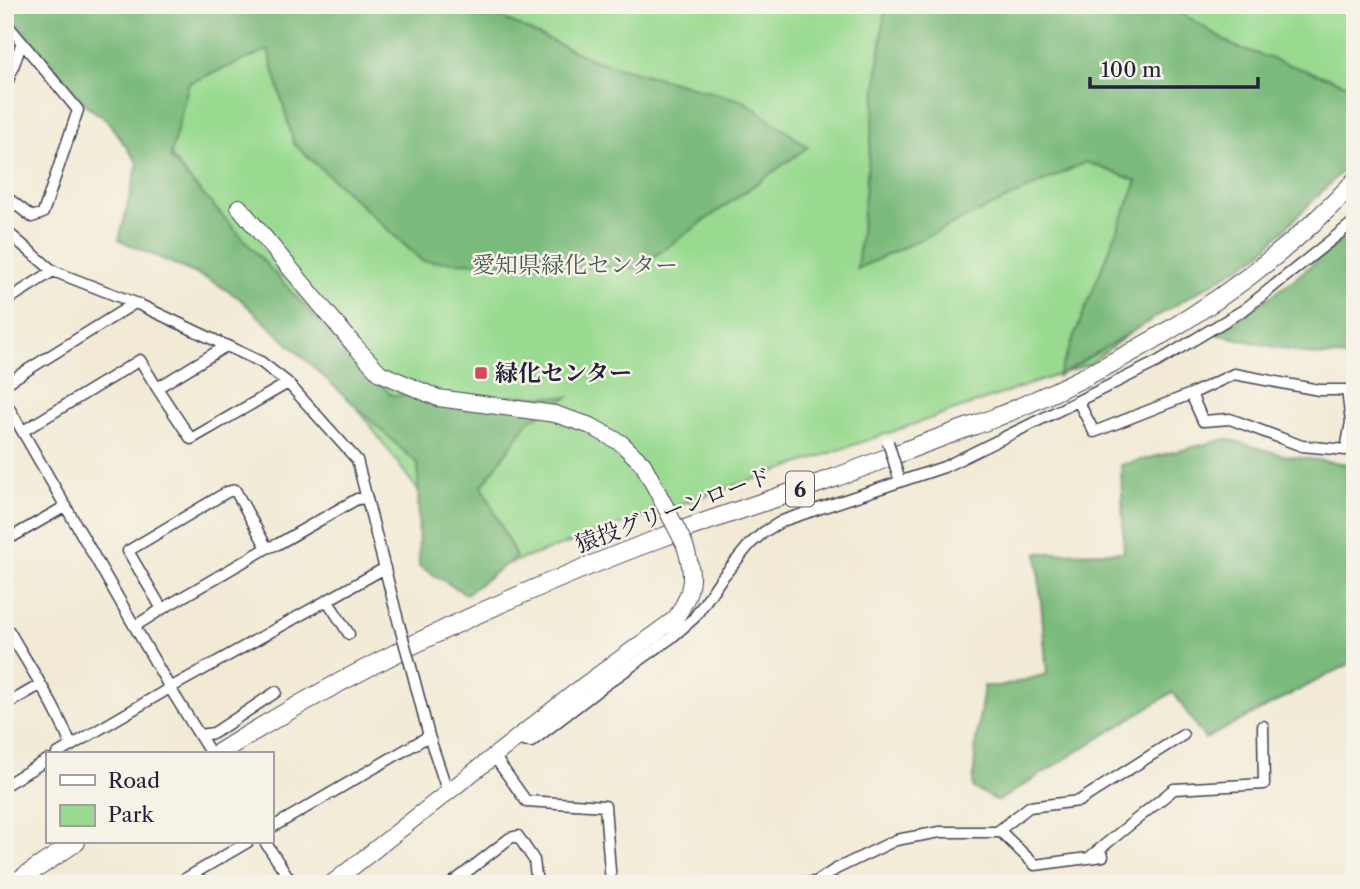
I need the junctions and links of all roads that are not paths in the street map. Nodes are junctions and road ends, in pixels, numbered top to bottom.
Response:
1 (5, 22) edge
2 (22, 42) junction
3 (5, 89) edge
4 (1355, 181) edge
5 (5, 196) edge
6 (239, 206) dead end
7 (1355, 221) edge
8 (5, 230) edge
9 (53, 271) junction
10 (9, 299) dead end
11 (135, 303) junction
12 (226, 346) junction
13 (288, 383) junction
14 (5, 384) edge
15 (157, 388) junction
16 (1191, 394) junction
17 (5, 401) edge
18 (1078, 401) junction
19 (23, 431) junction
20 (888, 442) dead end
21 (877, 489) junction
22 (367, 498) junction
23 (66, 506) junction
24 (5, 541) edge
25 (267, 548) junction
26 (385, 568) junction
27 (327, 600) junction
28 (162, 609) junction
29 (135, 625) junction
30 (5, 629) edge
31 (349, 634) dead end
32 (40, 685) junction
33 (170, 688) junction
34 (276, 692) dead end
35 (5, 705) edge
36 (1263, 726) dead end
37 (200, 736) junction
38 (429, 736) junction
39 (1183, 736) dead end
40 (519, 737) junction
41 (71, 746) junction
42 (60, 752) edge
43 (210, 752) edge
44 (220, 752) edge
45 (494, 756) junction
46 (46, 761) edge
47 (5, 785) edge
48 (448, 793) junction
49 (273, 827) edge
50 (997, 832) junction
51 (73, 844) edge
52 (82, 844) edge
53 (83, 844) edge
54 (245, 844) edge
55 (266, 844) edge
56 (1103, 856) dead end
57 (1088, 858) junction
58 (816, 883) edge
59 (13, 884) edge
60 (27, 884) edge
61 (36, 884) edge
62 (176, 884) edge
63 (293, 884) edge
64 (331, 884) edge
65 (451, 884) edge
66 (537, 884) edge
67 (611, 884) edge
68 (792, 884) edge

1 - 2 street
2 - 3 street
2 - 5 street
4 - 44 main road, 猿投グリーンロード / 6
6 - 40 street, bridge
7 - 18 street
8 - 9 street
9 - 10 street
9 - 11 street
11 - 12 street
11 - 14 street
12 - 13 street
12 - 15 street
13 - 15 street
13 - 22 street
15 - 19 street
16 - 16 street
16 - 18 street
17 - 19 street
18 - 21 street
19 - 23 street
20 - 21 street, bridge
21 - 40 street
22 - 25 street
22 - 26 street
23 - 24 street
23 - 29 street
25 - 28 street
25 - 28 street
26 - 27 street
26 - 38 street, bridge
27 - 31 street
27 - 33 street
28 - 29 street
29 - 33 street
30 - 32 street
32 - 35 street
32 - 41 street
33 - 37 street
33 - 41 street
34 - 37 street
36 - 57 street
37 - 43 street
38 - 48 street
38 - 49 street
39 - 50 street
40 - 45 street
41 - 42 street
45 - 48 street
45 - 67 street
46 - 47 street
48 - 64 street
50 - 57 street
50 - 58 street
51 - 59 main road
52 - 60 main road
53 - 61 main road
54 - 62 street
55 - 63 street
56 - 57 street
58 - 68 street
65 - 66 street

